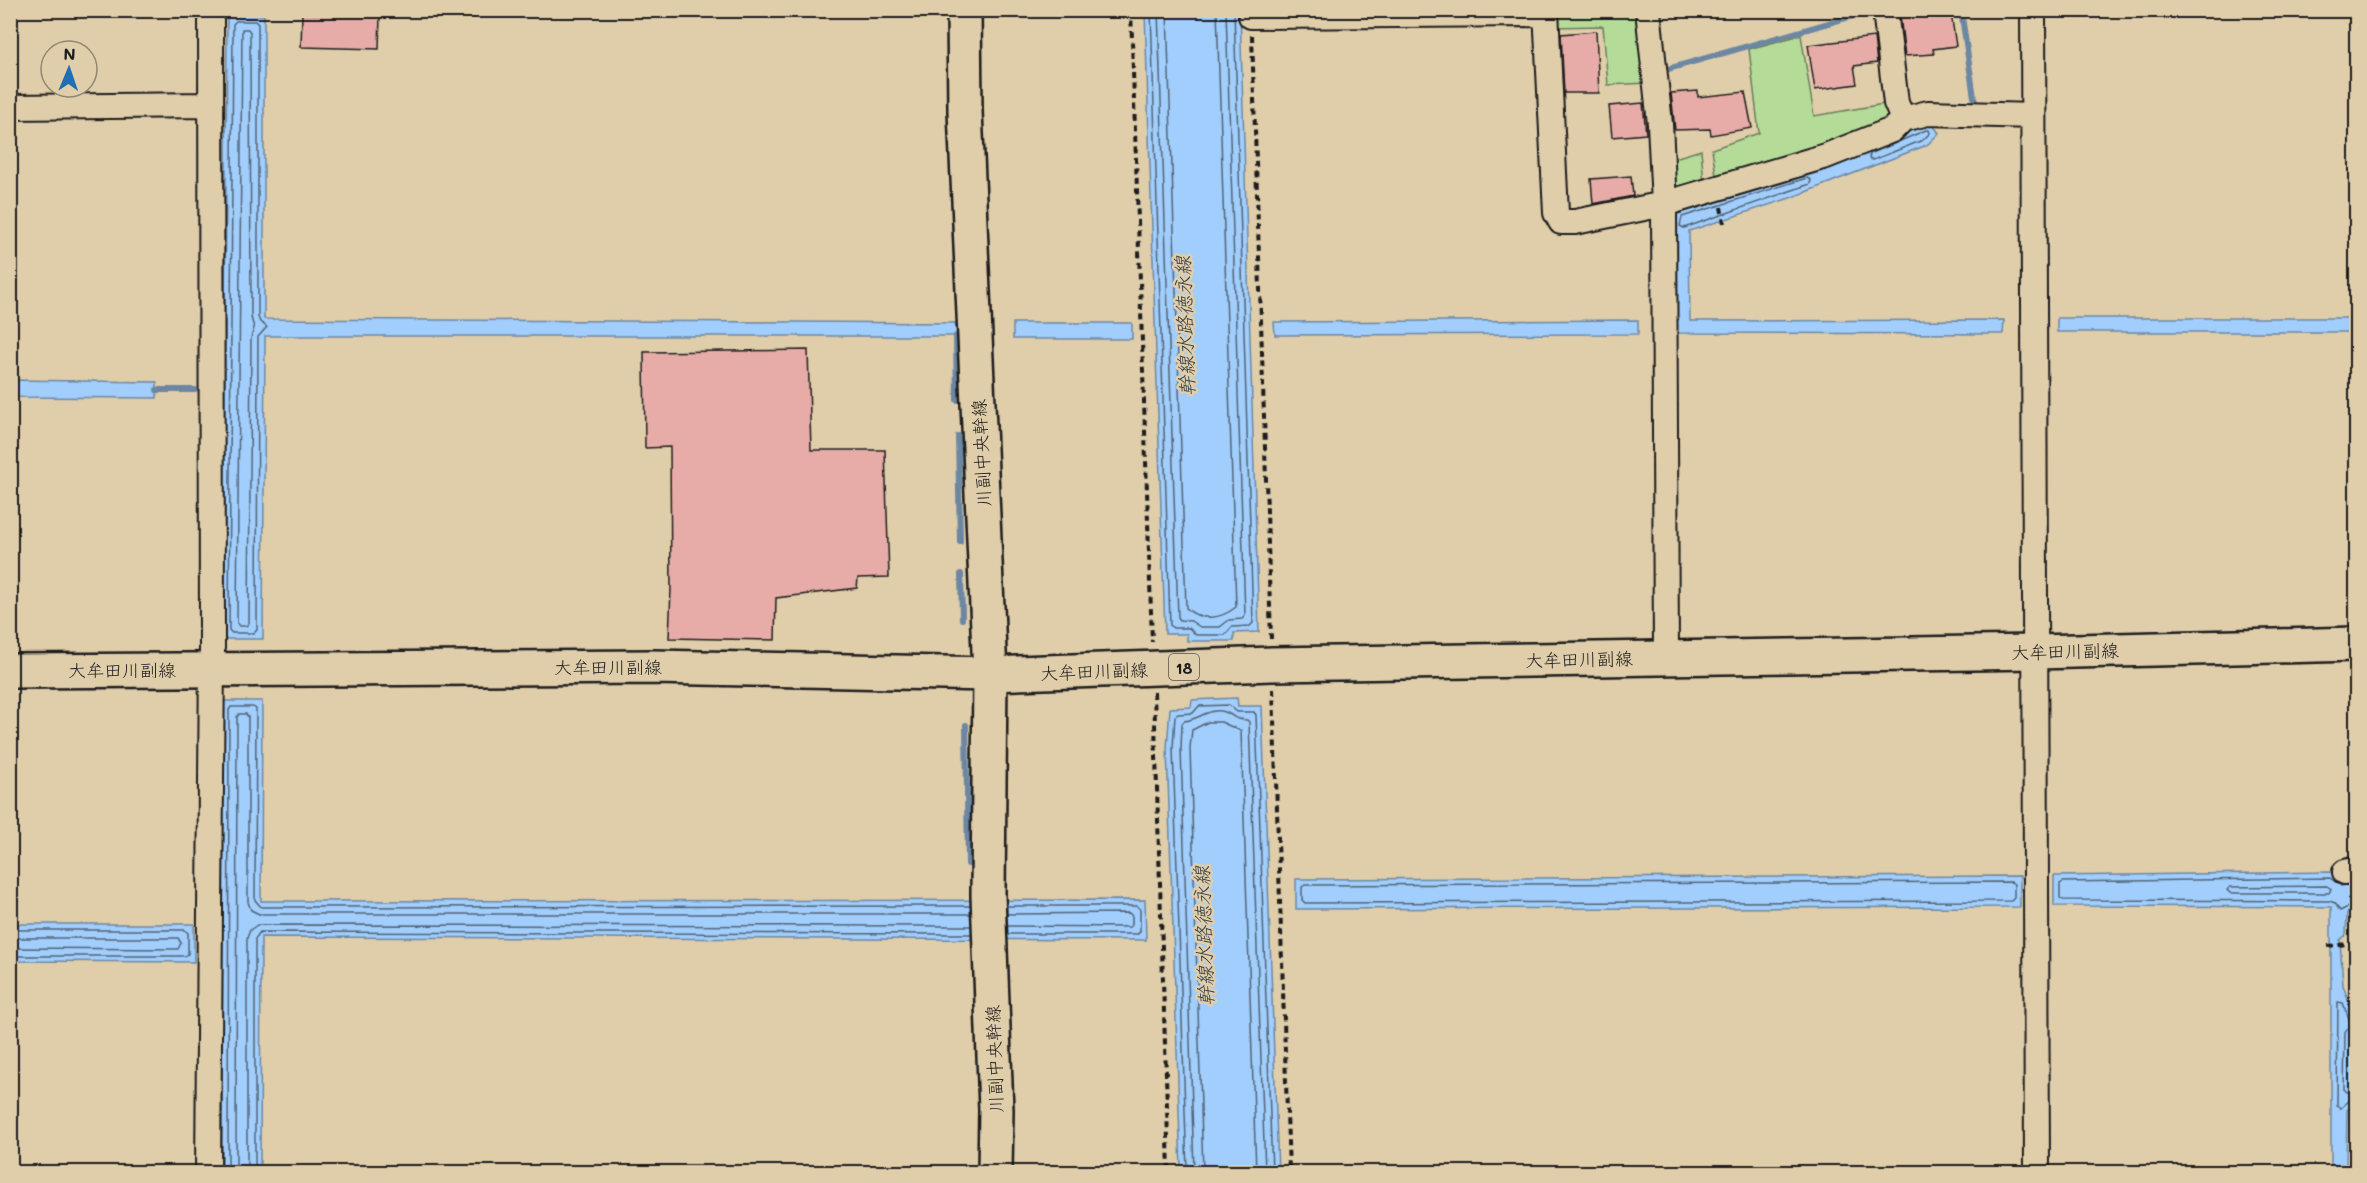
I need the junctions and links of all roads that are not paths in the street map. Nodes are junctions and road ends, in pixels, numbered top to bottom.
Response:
1 (211, 10) edge
2 (964, 10) edge
3 (1648, 10) edge
4 (1885, 10) edge
5 (2033, 10) edge
6 (1546, 12) edge
7 (1251, 16) road end
8 (211, 105) junction
9 (10, 107) edge
10 (2033, 116) junction
11 (1903, 119) junction
12 (1664, 204) junction
13 (2356, 644) edge
14 (2036, 652) junction
15 (1666, 658) junction
16 (212, 670) junction
17 (10, 671) edge
18 (990, 674) junction
19 (208, 1173) edge
20 (995, 1173) edge
21 (2037, 1173) edge

1 - 8 street
2 - 18 main road, 川副中央幹線
3 - 12 street
4 - 11 street
5 - 10 street
6 - 7 street
6 - 12 street
8 - 9 street
8 - 16 street
10 - 11 street
10 - 14 street
11 - 12 street
12 - 15 street
13 - 14 main road, 大牟田川副線 / 18
14 - 15 main road, 大牟田川副線 / 18
14 - 21 street
15 - 18 main road, 大牟田川副線 / 18
16 - 17 main road, 大牟田川副線 / 18
16 - 18 main road, 大牟田川副線 / 18
16 - 19 street
18 - 20 main road, 川副中央幹線

